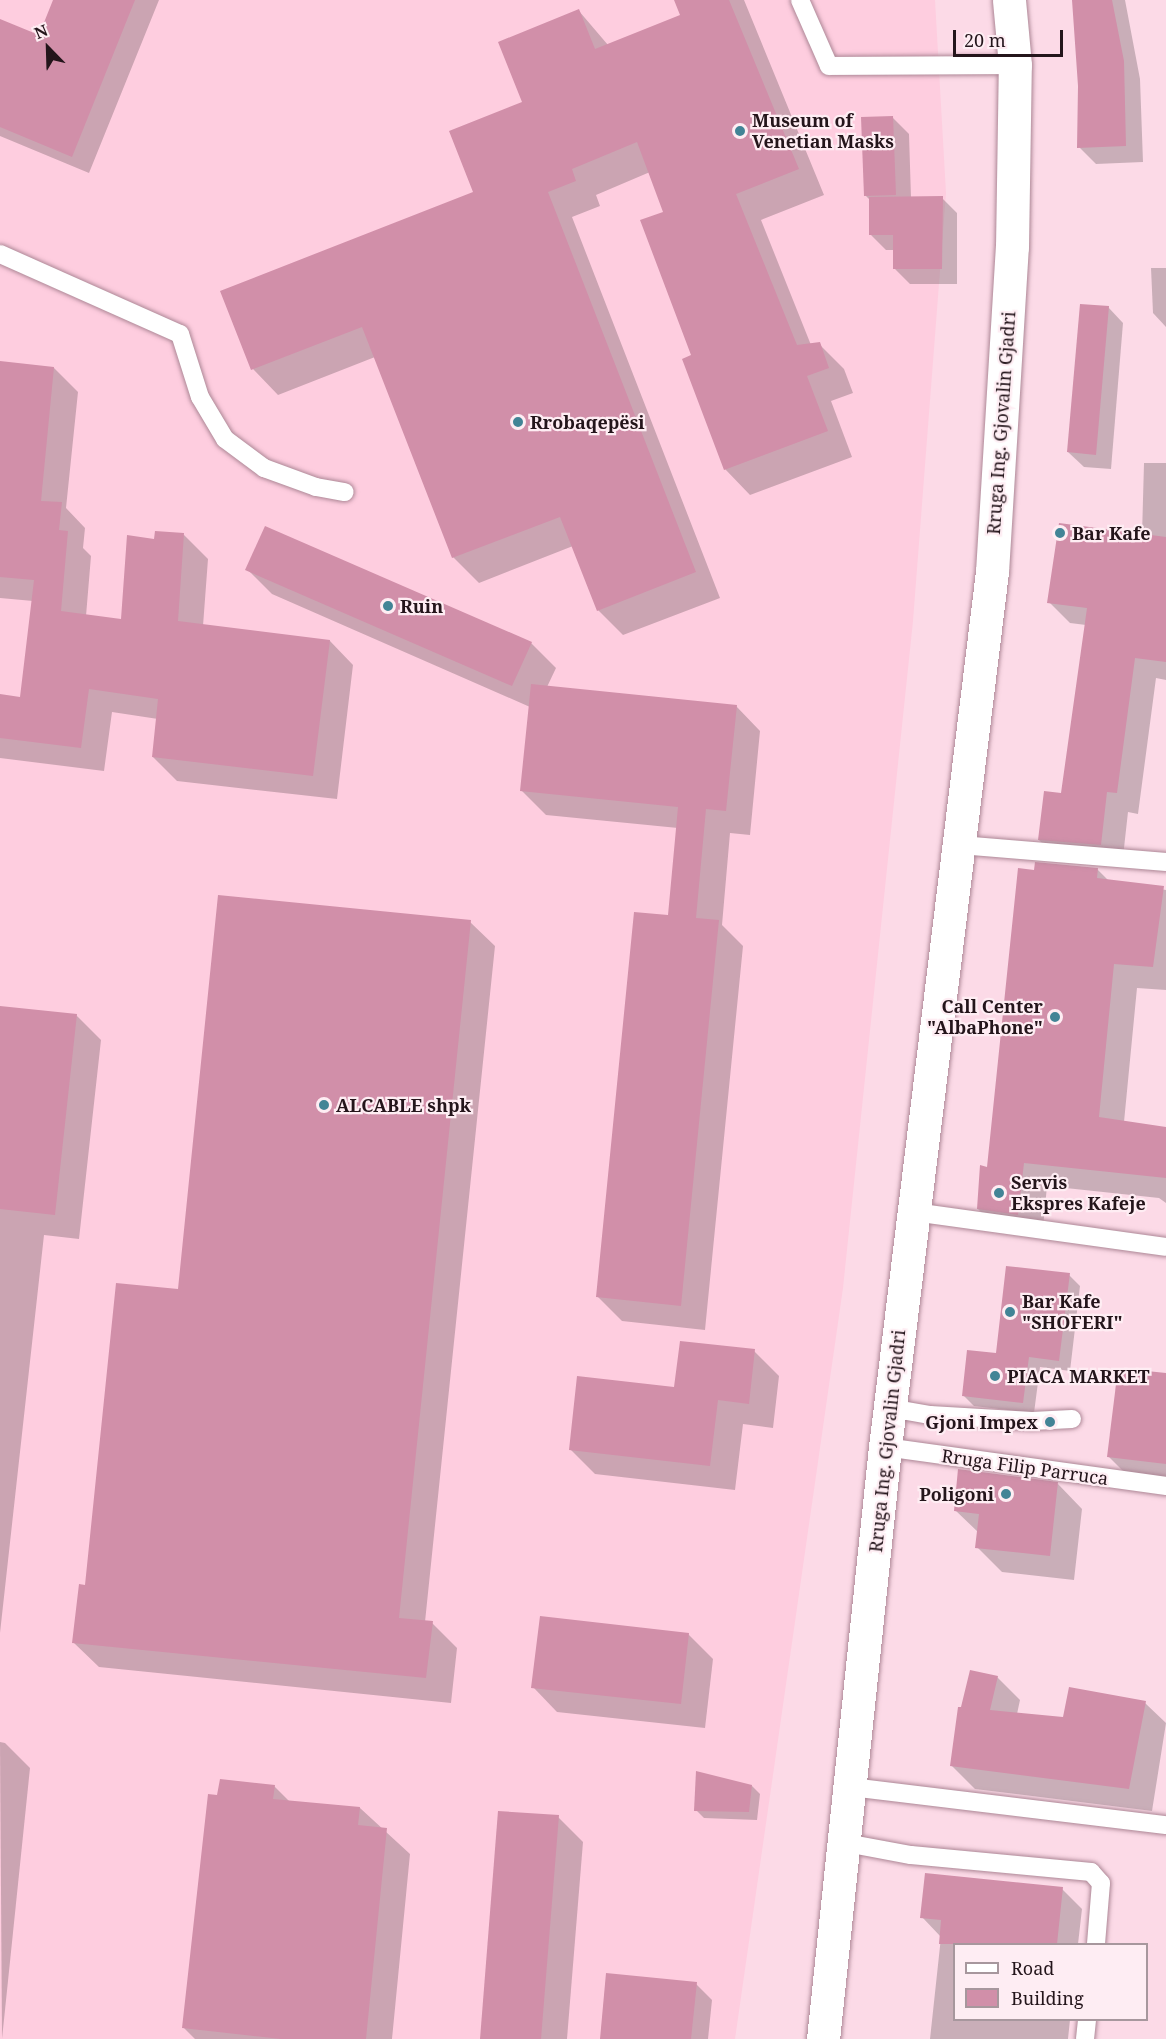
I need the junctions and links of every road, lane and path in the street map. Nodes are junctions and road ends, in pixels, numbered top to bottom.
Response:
1 (800, 0) edge
2 (1010, 0) edge
3 (1015, 65) junction
4 (0, 254) edge
5 (345, 492) dead end
6 (960, 844) junction
7 (1166, 862) edge
8 (915, 1212) junction
9 (1166, 1247) edge
10 (890, 1408) junction
11 (1072, 1419) dead end
12 (885, 1447) junction
13 (1166, 1486) edge
14 (851, 1787) junction
15 (1166, 1825) edge
16 (846, 1843) junction
17 (1096, 1943) edge
18 (1087, 2021) edge
19 (824, 2039) edge
20 (1084, 2039) edge

1 - 3 lane
2 - 3 main road, Rruga Ing. Gjovalin Gjadri
3 - 6 main road, Rruga Ing. Gjovalin Gjadri
4 - 5 lane
6 - 7 lane
6 - 8 main road, Rruga Ing. Gjovalin Gjadri
8 - 9 lane
8 - 10 main road, Rruga Ing. Gjovalin Gjadri
10 - 11 lane
10 - 12 main road, Rruga Ing. Gjovalin Gjadri
12 - 13 lane, Rruga Filip Parruca
12 - 14 main road, Rruga Ing. Gjovalin Gjadri
14 - 15 lane
14 - 16 main road, Rruga Ing. Gjovalin Gjadri
16 - 17 lane
16 - 19 main road, Rruga Ing. Gjovalin Gjadri
18 - 20 lane

